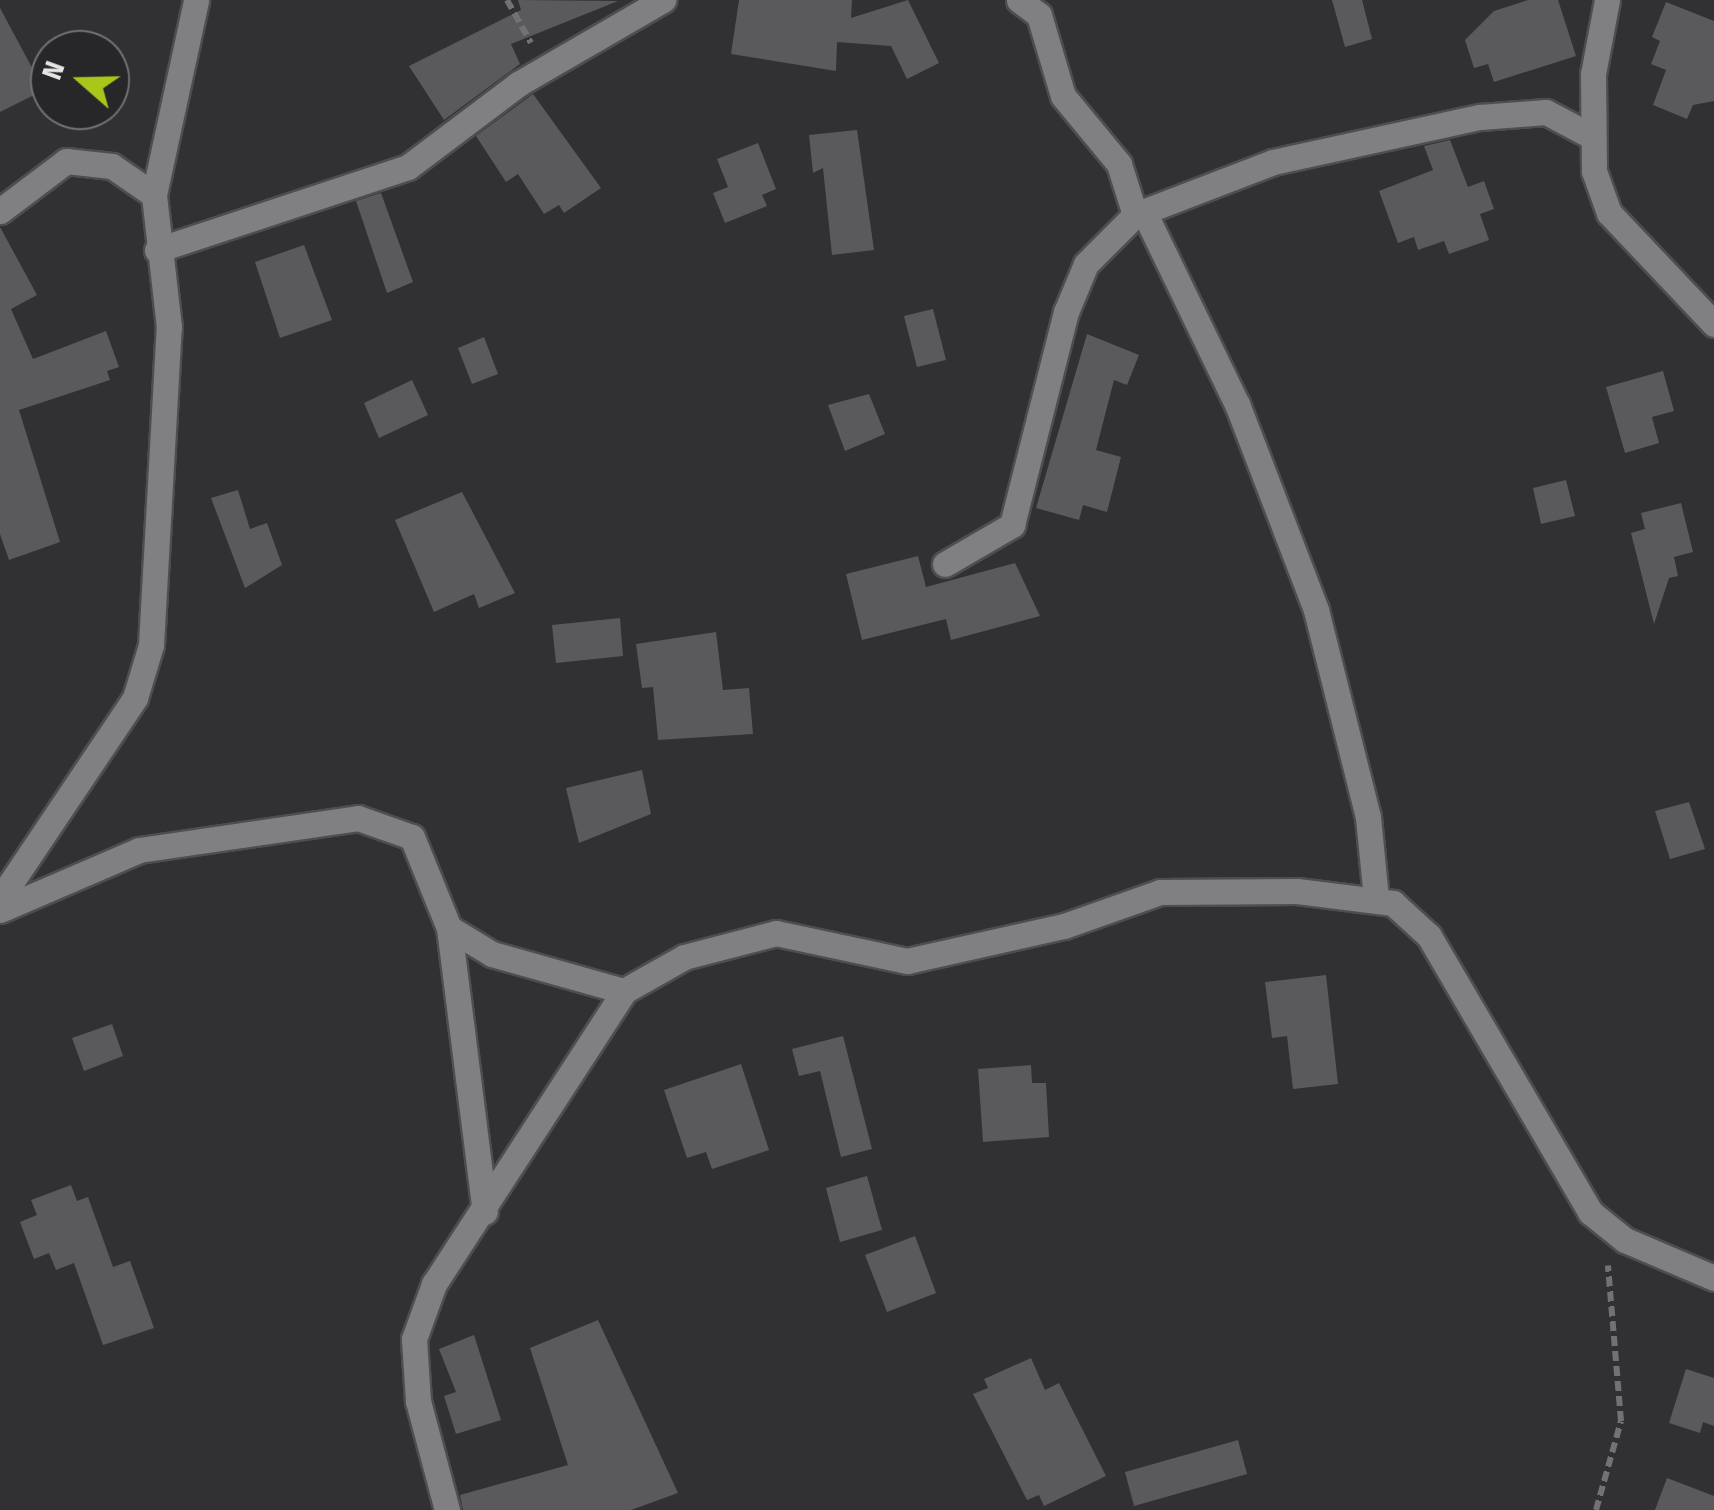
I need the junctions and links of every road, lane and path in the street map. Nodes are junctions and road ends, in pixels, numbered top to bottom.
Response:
1 (196, 0) edge
2 (507, 0) edge
3 (663, 0) edge
4 (1019, 0) edge
5 (1607, 0) edge
6 (544, 67) junction
7 (1589, 135) junction
8 (154, 195) junction
9 (0, 211) edge
10 (1139, 213) junction
11 (157, 250) junction
12 (1714, 324) edge
13 (945, 564) dead end
14 (1376, 898) junction
15 (0, 900) edge
16 (0, 910) edge
17 (449, 928) junction
18 (624, 991) junction
19 (485, 1212) junction
20 (1590, 1212) junction
21 (1714, 1278) edge
22 (447, 1510) edge
23 (1596, 1510) edge

1 - 8 street
2 - 6 path
3 - 6 street
4 - 10 street
5 - 7 street
6 - 11 street
7 - 10 street
7 - 12 street
8 - 9 street
8 - 11 street
10 - 13 street
10 - 14 street
11 - 15 street
14 - 18 street
14 - 20 street
16 - 17 street
17 - 18 street
17 - 19 street
18 - 19 street
19 - 22 street
20 - 21 street
20 - 23 path

